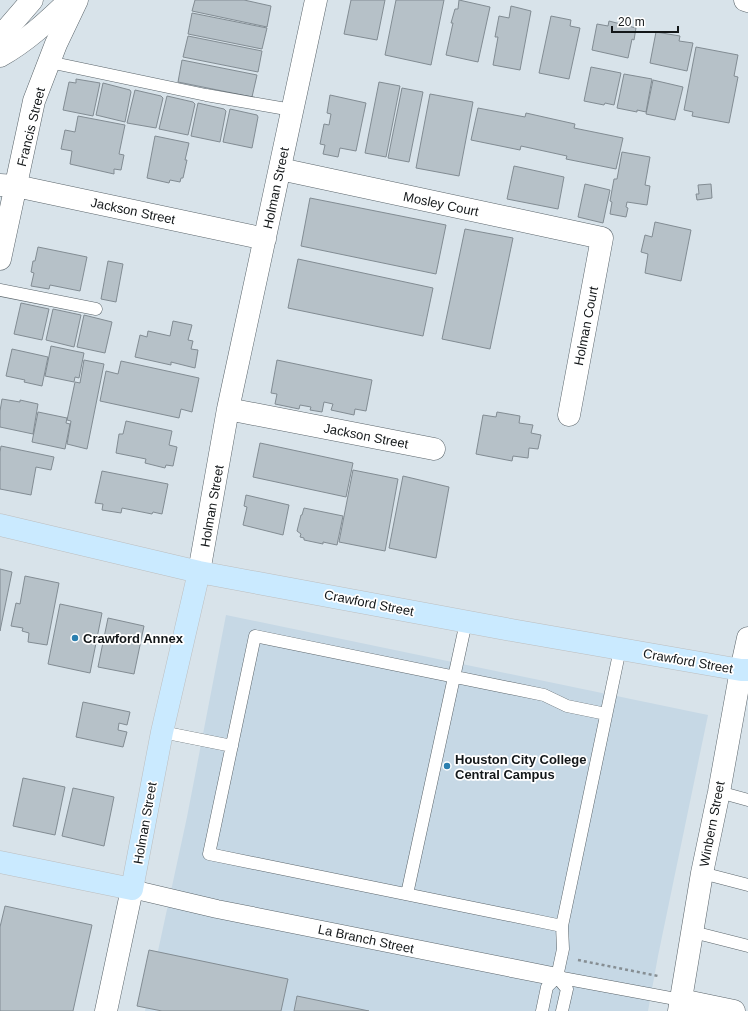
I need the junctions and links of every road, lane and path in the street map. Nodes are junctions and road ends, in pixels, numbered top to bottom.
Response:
1 (32, 0) edge
2 (70, 0) edge
3 (77, 0) edge
4 (316, 0) edge
5 (0, 37) edge
6 (0, 56) edge
7 (49, 62) junction
8 (292, 110) junction
9 (280, 169) junction
10 (8, 186) edge
11 (602, 238) joint
12 (265, 239) junction
13 (0, 258) edge
14 (0, 290) edge
15 (96, 309) dead end
16 (228, 409) junction
17 (569, 415) dead end
18 (434, 450) dead end
19 (0, 525) edge
20 (200, 572) junction
21 (466, 622) junction
22 (748, 638) edge
23 (620, 649) junction
24 (744, 670) edge
25 (454, 677) junction
26 (606, 714) junction
27 (162, 732) junction
28 (232, 746) junction
29 (719, 792) junction
30 (748, 800) edge
31 (0, 862) edge
32 (702, 873) junction
33 (748, 885) edge
34 (132, 889) junction
35 (407, 894) junction
36 (562, 926) junction
37 (693, 932) junction
38 (748, 946) edge
39 (557, 978) junction
40 (680, 1006) edge
41 (106, 1011) edge
42 (542, 1011) edge
43 (562, 1011) edge
44 (734, 1011) edge

1 - 5 street
2 - 6 street
3 - 7 street, Francis Street
4 - 8 street, Holman Street
7 - 8 lane
7 - 10 street, Francis Street
8 - 9 street, Holman Street
9 - 11 street, Mosley Court
9 - 12 street, Holman Street
10 - 12 street, Jackson Street
10 - 13 street, Francis Street
11 - 17 street, Holman Court
12 - 16 street, Holman Street
14 - 15 lane
16 - 18 street, Jackson Street
16 - 20 street, Holman Street
19 - 20 main road, Crawford Street
20 - 21 main road, Crawford Street
20 - 27 main road, Holman Street
21 - 23 main road, Crawford Street
21 - 25 lane
22 - 24 street, Winbern Street
23 - 24 main road, Crawford Street
23 - 26 lane
24 - 29 street, Winbern Street
25 - 26 lane
25 - 28 lane
25 - 35 lane
26 - 36 lane
27 - 28 lane
27 - 34 main road, Holman Street
28 - 35 lane
29 - 30 lane
29 - 32 street, Winbern Street
31 - 34 main road, La Branch Street
32 - 33 lane
32 - 37 street, Winbern Street
34 - 39 street, La Branch Street
34 - 41 street, Holman Street
35 - 36 lane
36 - 39 lane
37 - 38 lane
37 - 40 street, Winbern Street
39 - 40 lane, La Branch Street
39 - 42 lane
39 - 43 lane
40 - 44 street, La Branch Street

